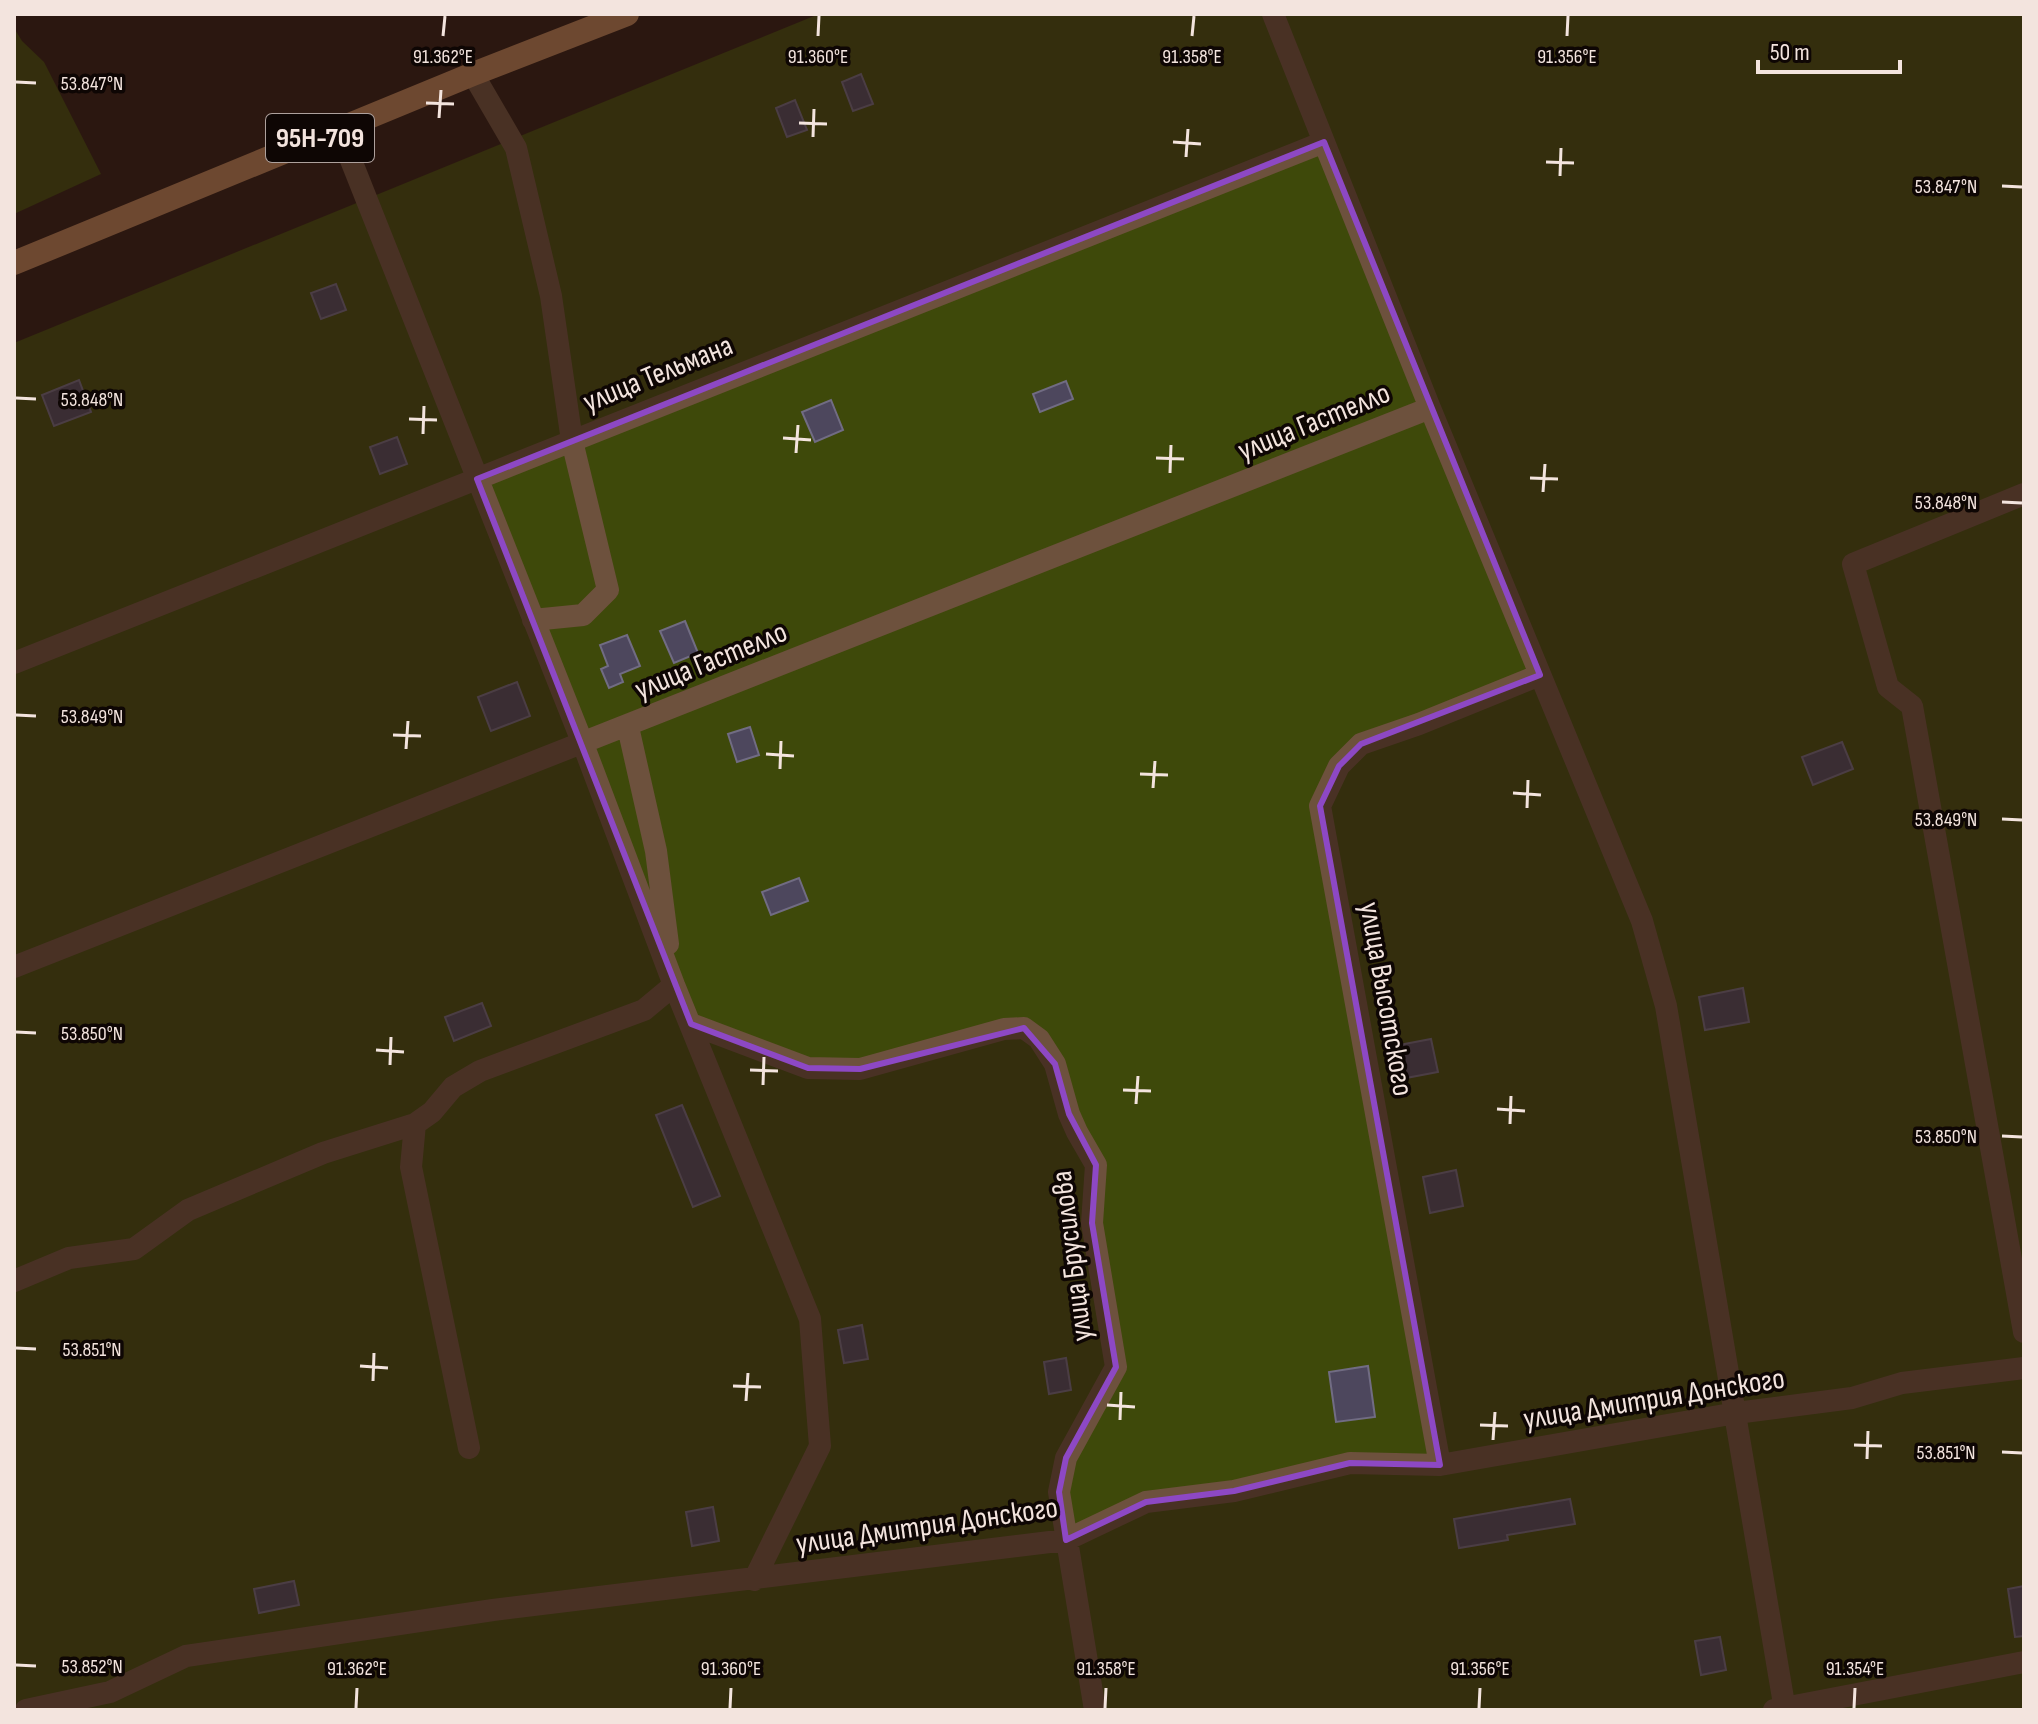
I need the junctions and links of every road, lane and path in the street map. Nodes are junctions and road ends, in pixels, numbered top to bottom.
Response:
1 (627, 14) edge
2 (1273, 14) edge
3 (473, 74) junction
4 (339, 130) junction
5 (1324, 142) junction
6 (14, 263) edge
7 (1430, 408) junction
8 (572, 441) junction
9 (477, 479) junction
10 (2024, 494) edge
11 (533, 620) junction
12 (14, 663) edge
13 (1540, 675) junction
14 (628, 727) junction
15 (583, 744) junction
16 (14, 967) edge
17 (674, 985) junction
18 (691, 1024) junction
19 (415, 1124) junction
20 (14, 1281) edge
21 (2024, 1332) edge
22 (2024, 1368) edge
23 (1736, 1413) junction
24 (469, 1448) dead end
25 (1440, 1465) junction
26 (1066, 1540) junction
27 (754, 1580) junction
28 (2024, 1662) edge
29 (1781, 1709) edge
30 (26, 1710) edge
31 (1095, 1710) edge

1 - 3 main road, 95Н-709
2 - 5 street
3 - 4 main road, 95Н-709
3 - 8 street
4 - 6 main road, 95Н-709
4 - 9 street
5 - 7 street
5 - 8 street, улица Тельмана
7 - 13 street
7 - 14 street, улица Гастелло
8 - 9 street, улица Тельмана
8 - 11 street
9 - 11 street
9 - 12 street, улица Тельмана
10 - 21 street
11 - 15 street
13 - 23 street
13 - 25 street, улица Высотского
14 - 15 street, улица Гастелло
14 - 17 street
15 - 16 street, улица Гастелло
15 - 17 street
17 - 18 street
17 - 19 street
18 - 26 street, улица Брусилова
18 - 27 street
19 - 20 street
19 - 24 street
22 - 23 street, улица Дмитрия Донского
23 - 25 street, улица Дмитрия Донского
23 - 29 street
25 - 26 street, улица Дмитрия Донского
26 - 27 street, улица Дмитрия Донского
26 - 31 street, улица Брусилова
27 - 30 street, улица Дмитрия Донского
28 - 29 street

